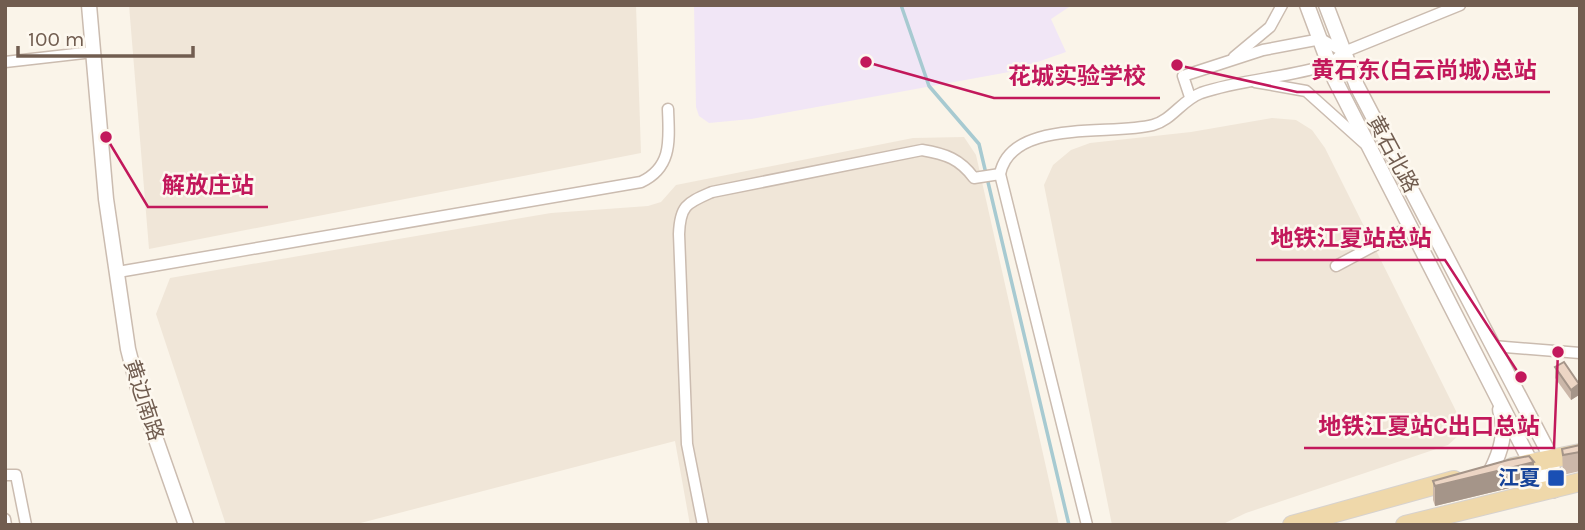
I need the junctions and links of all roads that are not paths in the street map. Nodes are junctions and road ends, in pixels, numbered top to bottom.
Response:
1 (89, 5) edge
2 (1282, 5) edge
3 (1307, 5) edge
4 (1326, 5) edge
5 (1460, 5) edge
6 (1321, 39) junction
7 (93, 52) junction
8 (1343, 52) junction
9 (1229, 61) junction
10 (5, 62) edge
11 (1329, 64) junction
12 (1245, 80) junction
13 (1190, 97) junction
14 (668, 109) dead end
15 (1373, 152) junction
16 (1000, 174) junction
17 (1427, 218) junction
18 (1410, 226) junction
19 (1336, 266) dead end
20 (118, 272) junction
21 (1493, 346) junction
22 (1580, 353) edge
23 (1488, 375) junction
24 (1580, 453) edge
25 (1552, 459) junction
26 (1531, 463) junction
27 (1491, 471) junction
28 (5, 475) edge
29 (1580, 482) edge
30 (18, 487) junction
31 (5, 489) edge
32 (1554, 490) junction
33 (1412, 491) junction
34 (5, 519) edge
35 (1410, 524) edge
36 (6, 525) edge
37 (26, 525) edge
38 (186, 525) edge
39 (703, 525) edge
40 (1087, 525) edge
41 (1292, 525) edge

1 - 7 street, 黄边南路
2 - 9 street
3 - 6 street, 黄石北路
4 - 8 street, 黄石北路
5 - 8 street
6 - 8 street
6 - 9 street
6 - 11 street, 黄石北路
7 - 10 street
7 - 20 street, 黄边南路
8 - 11 street
8 - 17 street, 黄石北路
9 - 13 street
11 - 12 street
11 - 15 street, 黄石北路
12 - 13 street
12 - 15 street
13 - 16 street
14 - 20 street
15 - 18 street, 黄石北路
16 - 39 street
16 - 40 street
17 - 18 street
17 - 21 street, 黄石北路
18 - 19 street
18 - 23 street, 黄石北路
20 - 38 street, 黄边南路
21 - 22 street
21 - 25 street, 黄石北路
23 - 26 street, 黄石北路
23 - 27 street
24 - 25 main road
25 - 26 main road
25 - 32 street, 黄石北路
26 - 27 main road
26 - 32 street, 黄石北路
27 - 33 main road
28 - 30 street
29 - 32 main road
30 - 31 street
30 - 37 street
32 - 35 main road
33 - 35 main road
33 - 41 main road
34 - 36 street

